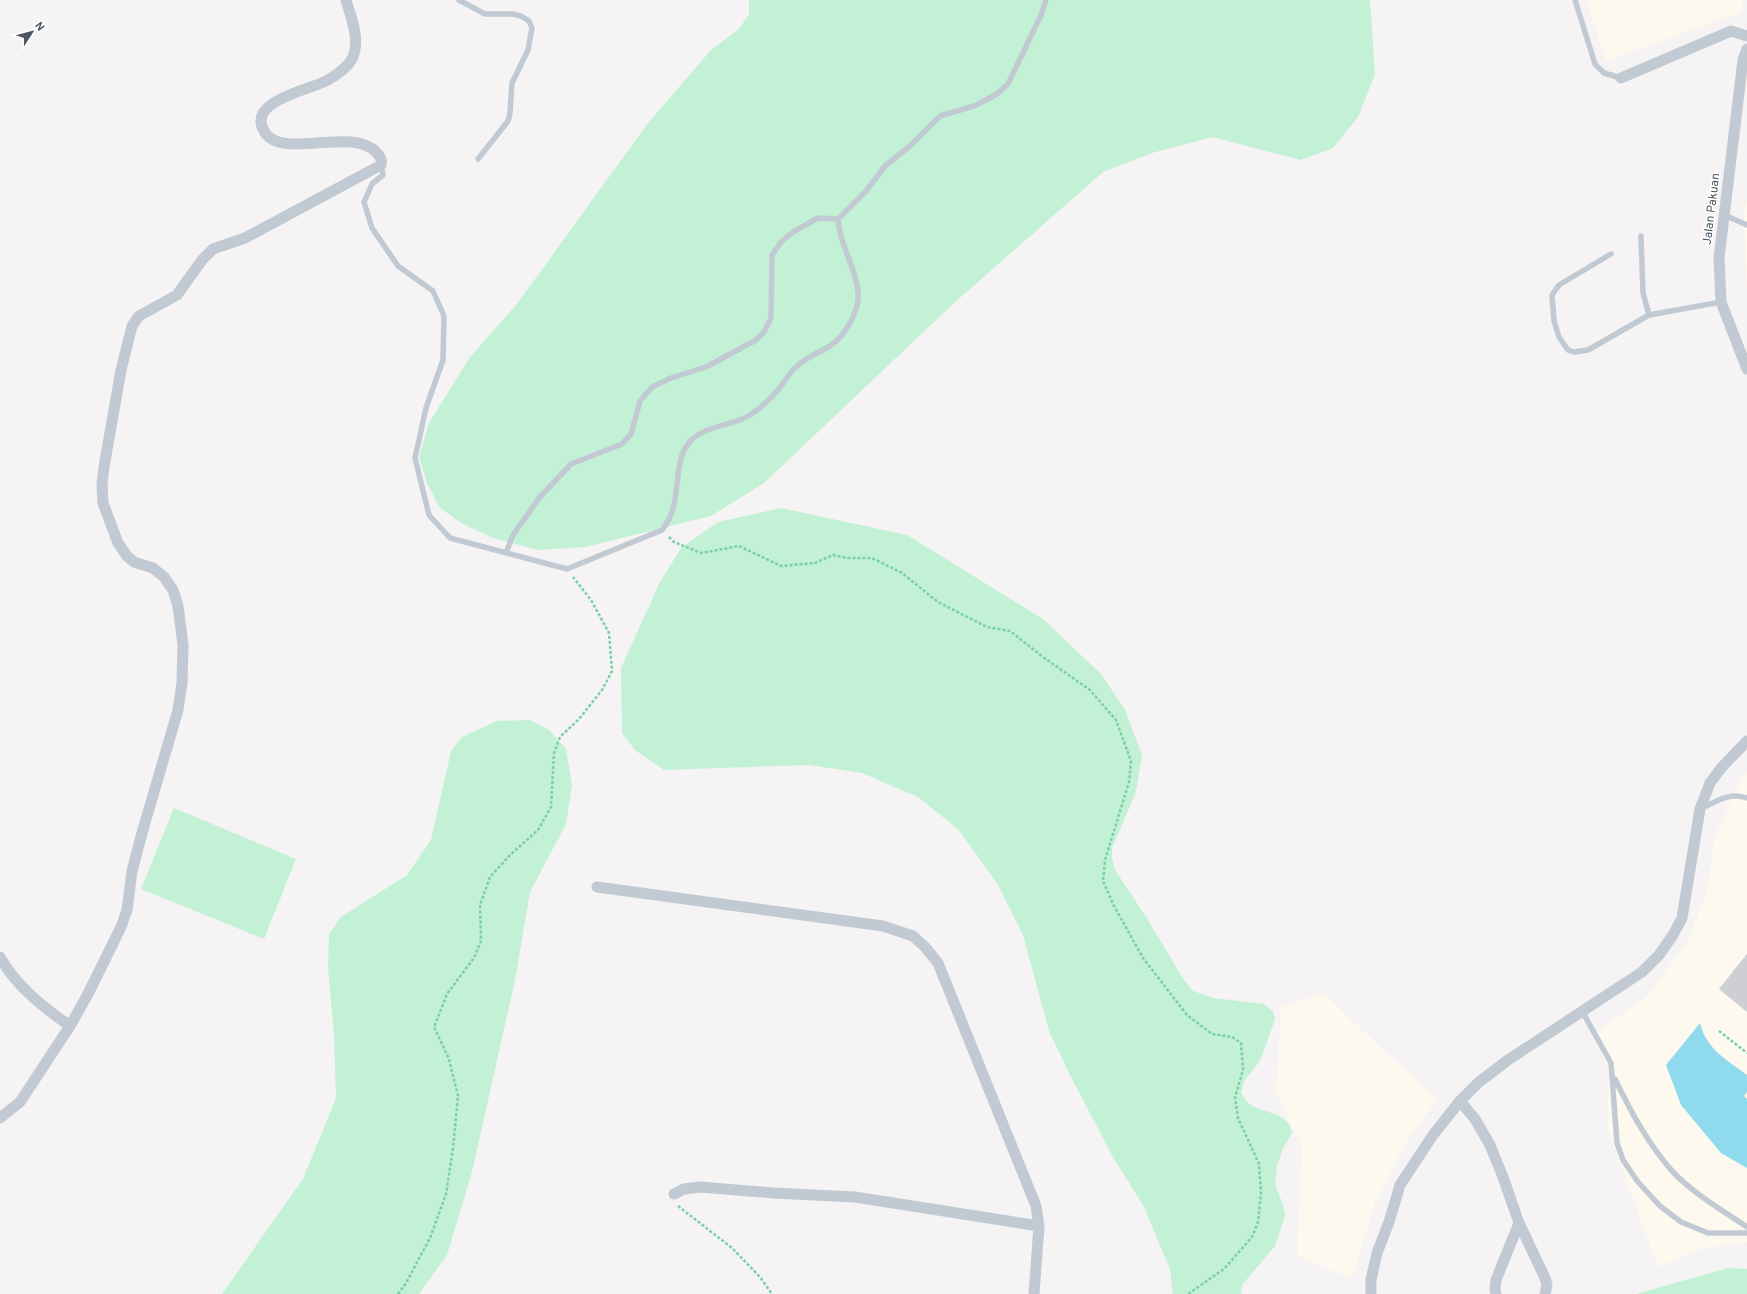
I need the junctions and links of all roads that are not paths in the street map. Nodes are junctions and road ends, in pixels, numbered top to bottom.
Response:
1 (346, 0) edge
2 (459, 0) edge
3 (1046, 0) edge
4 (1575, 0) edge
5 (1747, 36) edge
6 (1747, 49) edge
7 (1622, 78) joint
8 (478, 159) dead end
9 (381, 165) junction
10 (1724, 215) junction
11 (838, 219) junction
12 (1747, 225) edge
13 (1641, 236) dead end
14 (1611, 254) dead end
15 (1721, 302) junction
16 (1650, 315) junction
17 (1747, 369) edge
18 (506, 553) junction
19 (1747, 741) edge
20 (1747, 798) edge
21 (1700, 809) junction
22 (597, 886) dead end
23 (0, 957) edge
24 (1582, 1012) junction
25 (70, 1026) junction
26 (1613, 1075) junction
27 (1460, 1101) junction
28 (0, 1118) edge
29 (674, 1194) road end
30 (1519, 1222) junction
31 (1039, 1226) junction
32 (1747, 1226) edge
33 (1747, 1233) edge
34 (1034, 1294) edge
35 (1371, 1294) edge
36 (1496, 1294) edge
37 (1545, 1294) edge

1 - 9 street
2 - 8 lane
3 - 11 lane
4 - 7 lane
5 - 7 street
6 - 10 street, Jalan Pakuan
9 - 18 lane
9 - 25 street
10 - 12 lane
10 - 15 street, Jalan Pakuan
11 - 18 lane
11 - 18 lane
13 - 16 lane
14 - 16 lane
15 - 16 lane
15 - 17 street, Jalan Pakuan
19 - 21 street
20 - 21 lane
21 - 24 street
22 - 31 street
23 - 25 street
24 - 26 lane
24 - 27 street
25 - 28 street
26 - 32 lane
26 - 33 lane
27 - 30 street
27 - 35 street
29 - 31 street
30 - 36 street
30 - 37 street
31 - 34 street

